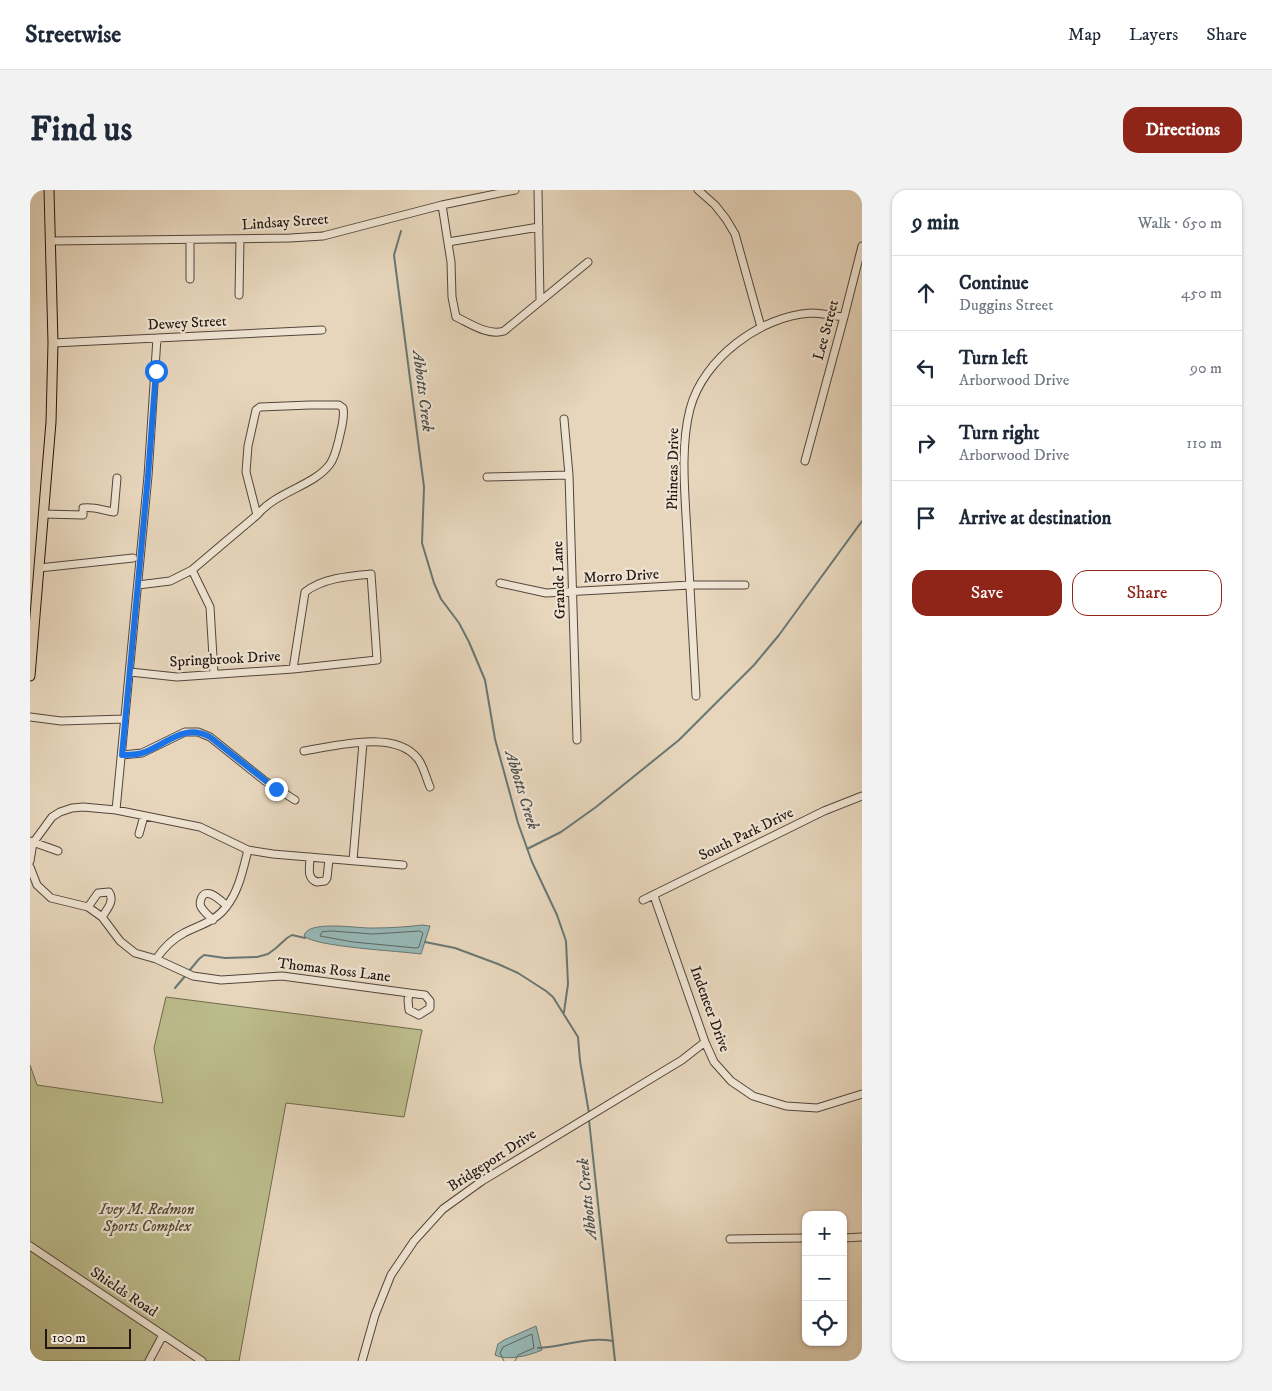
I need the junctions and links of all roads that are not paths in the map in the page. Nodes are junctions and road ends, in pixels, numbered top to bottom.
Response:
1 (49, 190) edge
2 (515, 190) edge
3 (538, 190) edge
4 (698, 190) edge
5 (442, 205) junction
6 (539, 227) junction
7 (240, 239) junction
8 (190, 240) junction
9 (52, 241) junction
10 (448, 242) junction
11 (862, 246) edge
12 (588, 262) dead end
13 (190, 279) dead end
14 (239, 295) dead end
15 (540, 300) junction
16 (844, 317) junction
17 (761, 327) junction
18 (322, 330) dead end
19 (156, 338) junction
20 (53, 343) junction
21 (564, 419) dead end
22 (805, 461) dead end
23 (569, 475) junction
24 (486, 477) dead end
25 (117, 478) dead end
26 (43, 514) junction
27 (257, 514) junction
28 (133, 558) dead end
29 (39, 568) junction
30 (192, 570) junction
31 (500, 583) dead end
32 (138, 585) junction
33 (690, 585) junction
34 (745, 585) dead end
35 (573, 592) junction
36 (32, 638) edge
37 (293, 669) junction
38 (130, 672) junction
39 (214, 674) junction
40 (30, 676) edge
41 (696, 696) dead end
42 (30, 717) edge
43 (124, 719) junction
44 (577, 740) dead end
45 (363, 743) junction
46 (304, 751) dead end
47 (122, 755) junction
48 (430, 787) dead end
49 (862, 796) edge
50 (295, 800) dead end
51 (116, 810) junction
52 (144, 816) junction
53 (139, 834) dead end
54 (32, 842) edge
55 (248, 850) junction
56 (58, 851) dead end
57 (310, 857) junction
58 (329, 859) junction
59 (353, 860) junction
60 (30, 861) edge
61 (403, 865) dead end
62 (30, 867) edge
63 (32, 879) edge
64 (654, 896) junction
65 (643, 900) dead end
66 (227, 906) junction
67 (88, 908) junction
68 (102, 917) junction
69 (213, 920) junction
70 (156, 959) junction
71 (409, 993) dead end
72 (705, 1042) junction
73 (862, 1094) edge
74 (862, 1237) edge
75 (802, 1238) edge
76 (847, 1238) edge
77 (730, 1239) dead end
78 (30, 1246) edge
79 (163, 1334) junction
80 (149, 1361) edge
81 (202, 1361) edge
82 (362, 1361) edge

1 - 9 main road
2 - 5 street, Lindsay Street
3 - 6 street
4 - 17 street
5 - 7 street, Lindsay Street
5 - 10 street
6 - 10 street
6 - 15 street
7 - 8 street, Lindsay Street
7 - 14 street
8 - 9 street, Lindsay Street
8 - 13 street
9 - 20 main road
10 - 15 street
11 - 16 street, Lee Street
12 - 15 street
16 - 17 street, Phineas Drive
16 - 22 street, Lee Street
17 - 33 street, Phineas Drive
18 - 19 street, Dewey Street
19 - 20 street, Dewey Street
19 - 32 street
20 - 26 main road
21 - 23 street, Grande Lane
23 - 24 street
23 - 35 street, Grande Lane
25 - 26 street
26 - 29 main road
27 - 27 street
27 - 30 street
28 - 29 street
29 - 36 main road
30 - 32 street
30 - 39 street
31 - 35 street, Morro Drive
32 - 38 street
33 - 34 street, Morro Drive
33 - 35 street, Morro Drive
33 - 41 street, Phineas Drive
35 - 44 street, Grande Lane
36 - 40 main road
37 - 37 street, Springbrook Drive
37 - 39 street, Springbrook Drive
38 - 39 street, Springbrook Drive
38 - 43 street
42 - 43 street
43 - 47 street
45 - 46 street
45 - 48 street
45 - 59 street
47 - 50 street
47 - 51 street
49 - 64 street, South Park Drive
51 - 52 street
51 - 54 street
52 - 53 street
52 - 55 street
54 - 56 street
54 - 60 street
55 - 57 street
55 - 66 street
57 - 58 street
57 - 58 street
58 - 59 street
59 - 61 street
62 - 63 street, Thomas Ross Lane
63 - 67 street, Thomas Ross Lane
64 - 65 street, South Park Drive
64 - 72 street, Indeneer Drive
66 - 69 street
66 - 69 street
67 - 68 street, Thomas Ross Lane
67 - 68 street
68 - 70 street, Thomas Ross Lane
69 - 70 street
70 - 71 street, Thomas Ross Lane
72 - 73 street, Indeneer Drive
72 - 82 street, Bridgeport Drive
74 - 76 street
75 - 77 street
78 - 79 street, Shields Road
79 - 80 street
79 - 81 street, Shields Road

